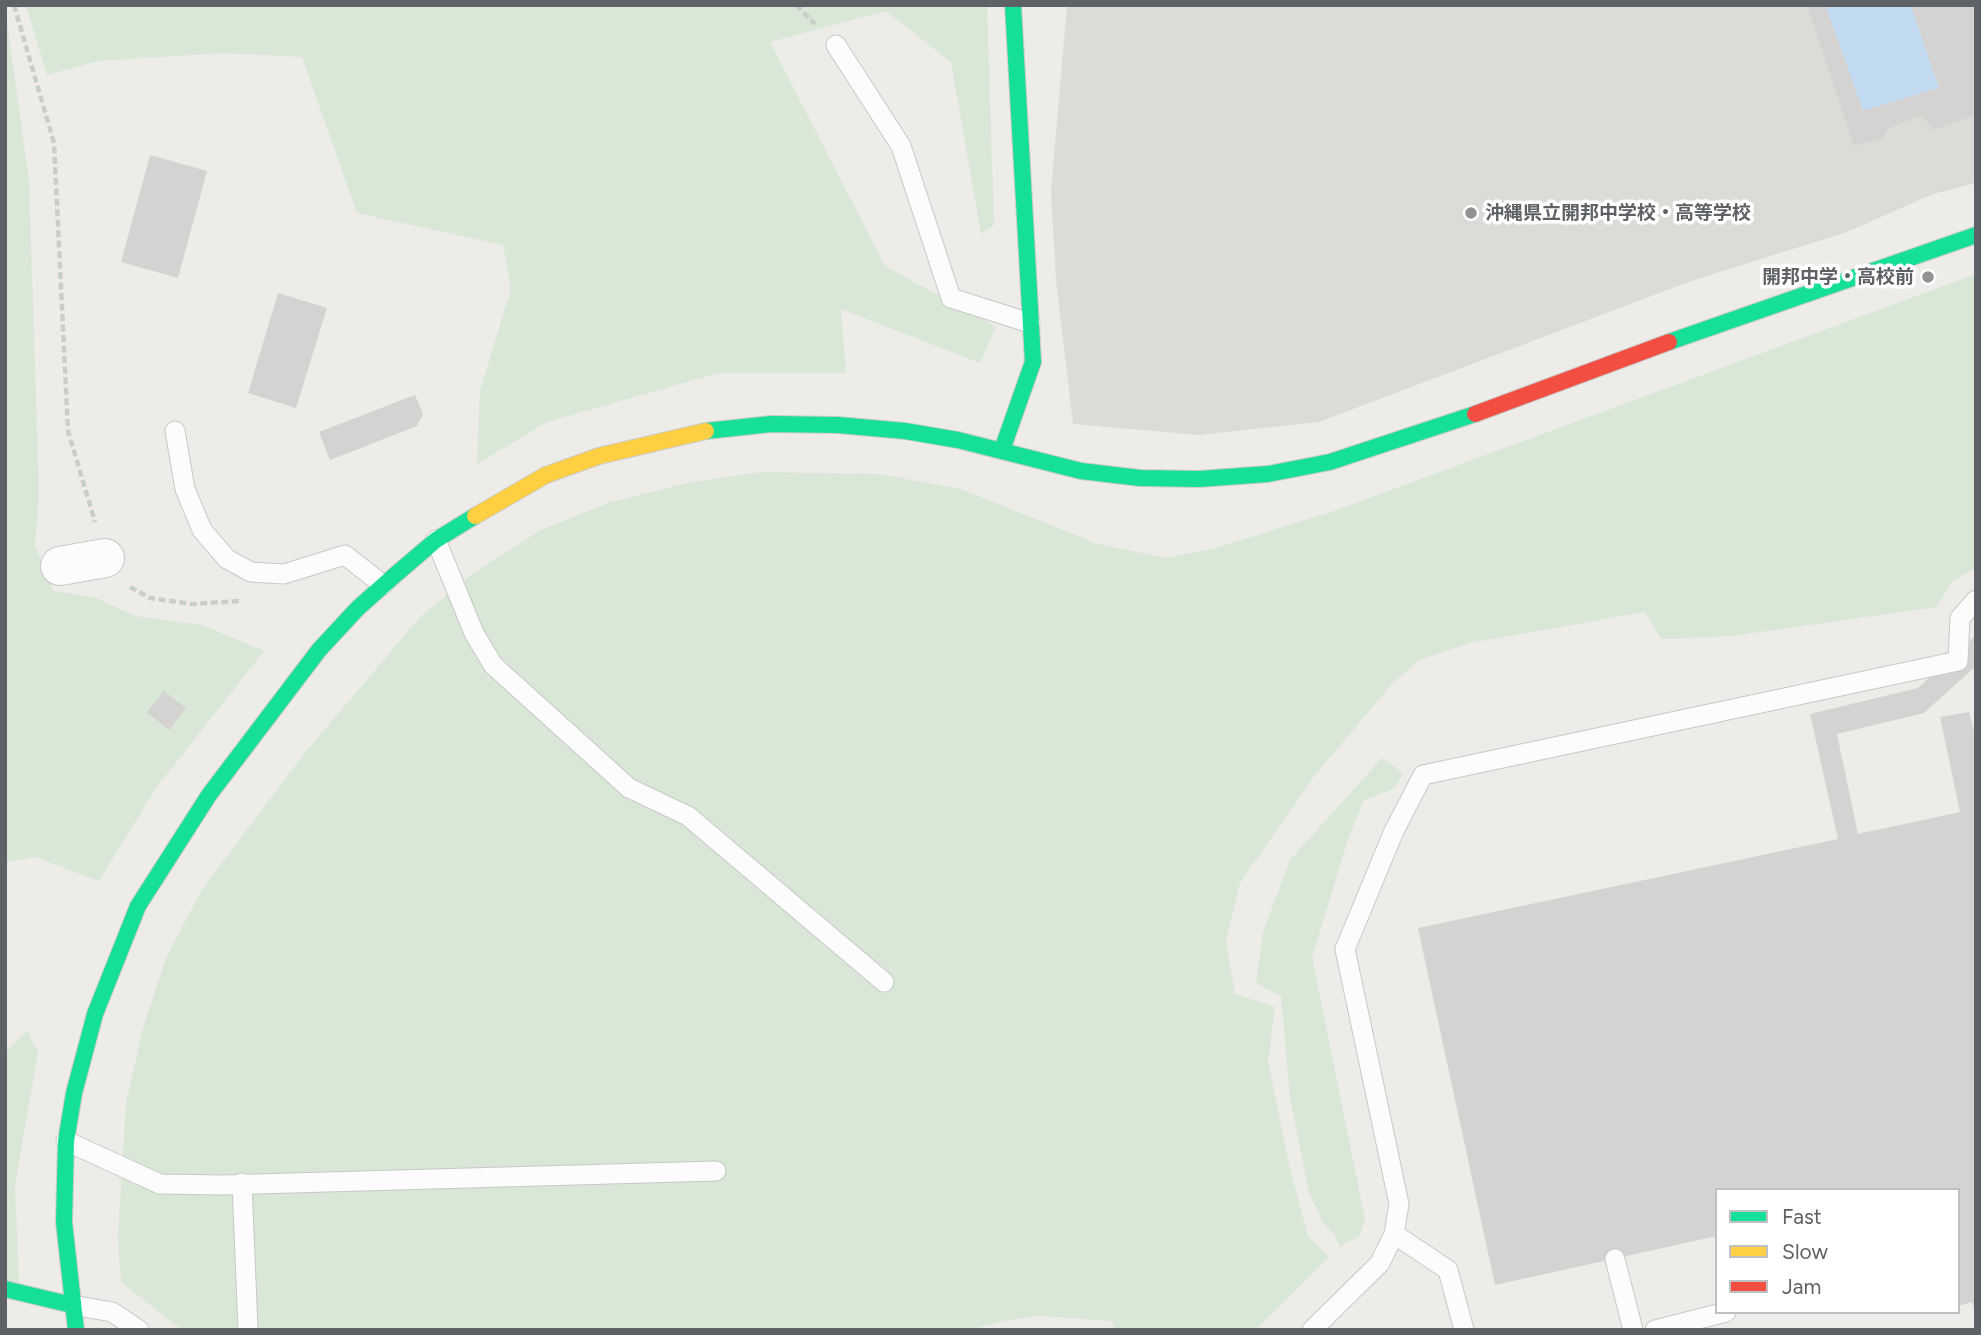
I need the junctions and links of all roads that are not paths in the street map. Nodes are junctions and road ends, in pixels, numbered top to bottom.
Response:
1 (1013, 5) edge
2 (836, 45) dead end
3 (1976, 235) edge
4 (1030, 323) junction
5 (175, 430) dead end
6 (1002, 450) junction
7 (436, 540) junction
8 (105, 558) road end
9 (60, 566) dead end
10 (383, 585) junction
11 (1976, 600) edge
12 (884, 982) dead end
13 (66, 1142) junction
14 (716, 1171) dead end
15 (242, 1183) junction
16 (1394, 1234) junction
17 (1615, 1259) dead end
18 (5, 1289) edge
19 (72, 1305) junction
20 (1718, 1314) edge
21 (76, 1330) edge
22 (139, 1330) edge
23 (248, 1330) edge
24 (1312, 1330) edge
25 (1464, 1330) edge
26 (1633, 1330) edge
27 (1655, 1330) edge

1 - 4 street
2 - 4 lane
3 - 6 street
4 - 6 street
5 - 10 lane
6 - 7 street
7 - 10 street
7 - 12 lane
8 - 9 street
10 - 13 street
11 - 16 lane
13 - 15 lane
13 - 19 street
14 - 15 lane
15 - 23 lane
16 - 24 lane
16 - 25 lane
17 - 26 lane
18 - 19 street
19 - 21 street
19 - 22 lane
20 - 27 lane

